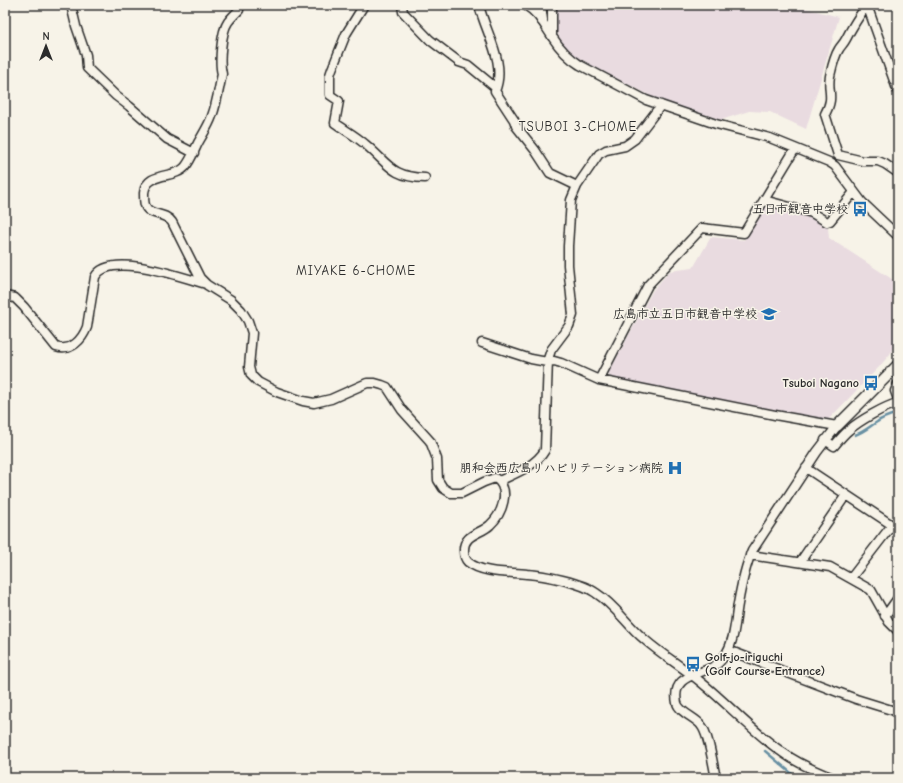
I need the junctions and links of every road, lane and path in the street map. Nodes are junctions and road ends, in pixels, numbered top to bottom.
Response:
1 (71, 5) edge
2 (238, 5) edge
3 (364, 5) edge
4 (402, 5) edge
5 (479, 5) edge
6 (525, 5) edge
7 (540, 5) edge
8 (552, 5) edge
9 (867, 5) edge
10 (542, 20) junction
11 (552, 36) junction
12 (496, 88) junction
13 (898, 92) edge
14 (661, 105) junction
15 (795, 149) junction
16 (194, 153) junction
17 (838, 155) junction
18 (829, 162) junction
19 (898, 173) edge
20 (425, 178) dead end
21 (577, 186) junction
22 (854, 192) junction
23 (764, 200) junction
24 (898, 236) edge
25 (207, 285) junction
26 (5, 296) edge
27 (482, 343) dead end
28 (547, 362) junction
29 (898, 365) edge
30 (599, 380) junction
31 (898, 384) edge
32 (898, 399) edge
33 (898, 403) edge
34 (837, 426) junction
35 (826, 440) junction
36 (806, 468) junction
37 (499, 481) junction
38 (846, 495) junction
39 (895, 527) edge
40 (750, 555) junction
41 (800, 562) junction
42 (851, 578) junction
43 (898, 598) edge
44 (885, 616) junction
45 (898, 631) edge
46 (728, 650) junction
47 (692, 675) junction
48 (898, 712) edge
49 (716, 778) edge
50 (833, 778) edge

1 - 16 street
2 - 16 street
3 - 20 street
4 - 12 street
5 - 12 street
6 - 10 street
7 - 10 street
8 - 11 street
9 - 13 street
9 - 17 street
10 - 11 street
11 - 14 street
12 - 21 street
14 - 15 street
14 - 21 street
15 - 18 street
15 - 23 street
16 - 25 street
17 - 18 street
17 - 19 street
18 - 22 street
21 - 28 street
22 - 23 street
22 - 24 street
23 - 30 street
25 - 26 street
25 - 37 street
27 - 28 street
28 - 30 street
28 - 37 street
29 - 34 street
30 - 34 street
31 - 32 street
33 - 35 street
34 - 35 street
35 - 36 street
36 - 38 street
36 - 40 street
37 - 47 street
38 - 39 street
38 - 41 street
39 - 42 street
40 - 41 street
40 - 46 street
41 - 42 street
42 - 44 street
43 - 44 street
44 - 45 street
46 - 47 street
46 - 48 street
47 - 49 street
47 - 50 street

